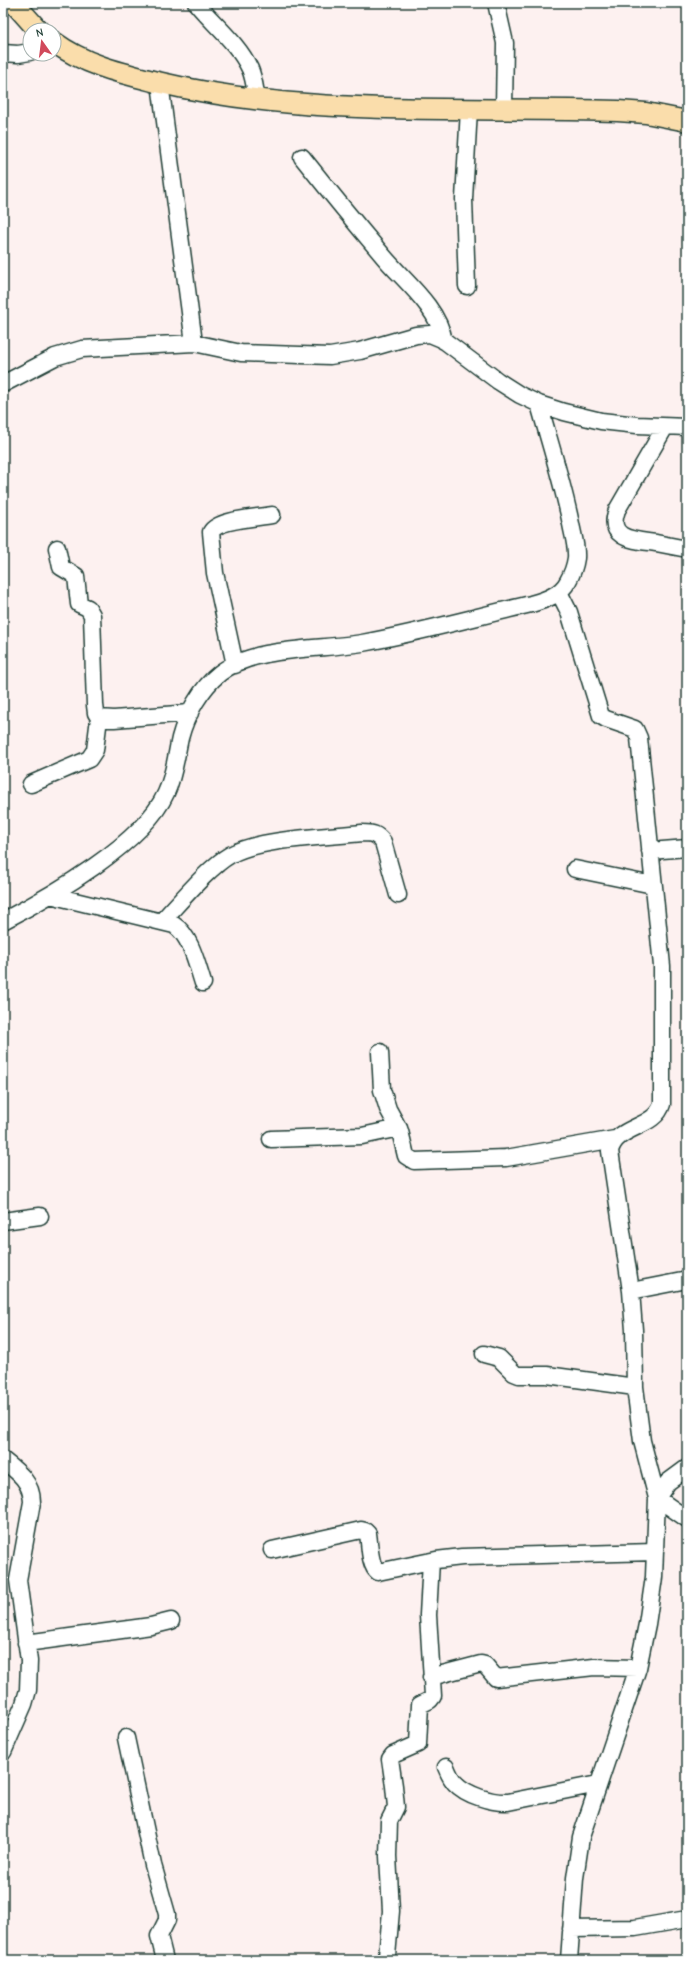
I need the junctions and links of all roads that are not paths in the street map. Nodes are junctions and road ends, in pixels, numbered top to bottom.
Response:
1 (14, 3) edge
2 (196, 3) edge
3 (496, 3) edge
4 (31, 22) edge
5 (62, 47) edge
6 (3, 53) edge
7 (22, 53) edge
8 (160, 83) junction
9 (257, 99) junction
10 (469, 109) junction
11 (504, 109) junction
12 (687, 121) edge
13 (302, 157) dead end
14 (467, 286) dead end
15 (444, 341) junction
16 (194, 343) junction
17 (3, 384) edge
18 (539, 404) junction
19 (680, 423) edge
20 (272, 515) dead end
21 (57, 548) dead end
22 (687, 549) edge
23 (559, 592) junction
24 (235, 665) junction
25 (190, 713) junction
26 (99, 718) junction
27 (31, 784) dead end
28 (687, 848) edge
29 (650, 851) junction
30 (575, 869) dead end
31 (653, 885) junction
32 (50, 895) junction
33 (398, 895) dead end
34 (3, 921) edge
35 (162, 921) junction
36 (203, 983) dead end
37 (380, 1052) dead end
38 (399, 1128) junction
39 (271, 1139) dead end
40 (615, 1139) junction
41 (40, 1216) dead end
42 (3, 1221) edge
43 (687, 1280) edge
44 (631, 1292) junction
45 (484, 1354) dead end
46 (635, 1387) junction
47 (3, 1460) edge
48 (687, 1468) edge
49 (657, 1498) junction
50 (687, 1519) edge
51 (272, 1550) dead end
52 (655, 1552) junction
53 (431, 1561) junction
54 (171, 1622) dead end
55 (26, 1644) junction
56 (638, 1668) junction
57 (431, 1677) junction
58 (126, 1738) dead end
59 (3, 1752) edge
60 (446, 1767) dead end
61 (598, 1784) junction
62 (687, 1919) edge
63 (571, 1929) junction
64 (165, 1960) edge
65 (385, 1960) edge
66 (569, 1960) edge

1 - 4 main road
2 - 9 street
3 - 11 street
5 - 8 main road
6 - 7 street
8 - 9 main road
8 - 16 street
9 - 10 main road
10 - 11 main road
10 - 14 street
11 - 12 main road
13 - 15 street
15 - 16 street
15 - 18 street
16 - 17 street
18 - 19 street
18 - 23 street
19 - 22 street
20 - 24 street
21 - 26 street
23 - 24 street
23 - 29 street
24 - 25 street
25 - 26 street
25 - 32 street
26 - 27 street
28 - 29 street
29 - 31 street
30 - 31 street
31 - 40 street
32 - 34 street
32 - 35 street
33 - 35 street
35 - 36 street
37 - 38 street
38 - 39 street
38 - 40 street
40 - 44 street
41 - 42 street
43 - 44 street
44 - 46 street
45 - 46 street
46 - 49 street
47 - 55 street
48 - 49 street
49 - 50 street
49 - 52 street
51 - 53 street
52 - 53 street
52 - 56 street
53 - 57 street
54 - 55 street
55 - 59 street
56 - 57 street
56 - 61 street
57 - 65 street
58 - 64 street
60 - 61 street
61 - 63 street
62 - 63 street
63 - 66 street

